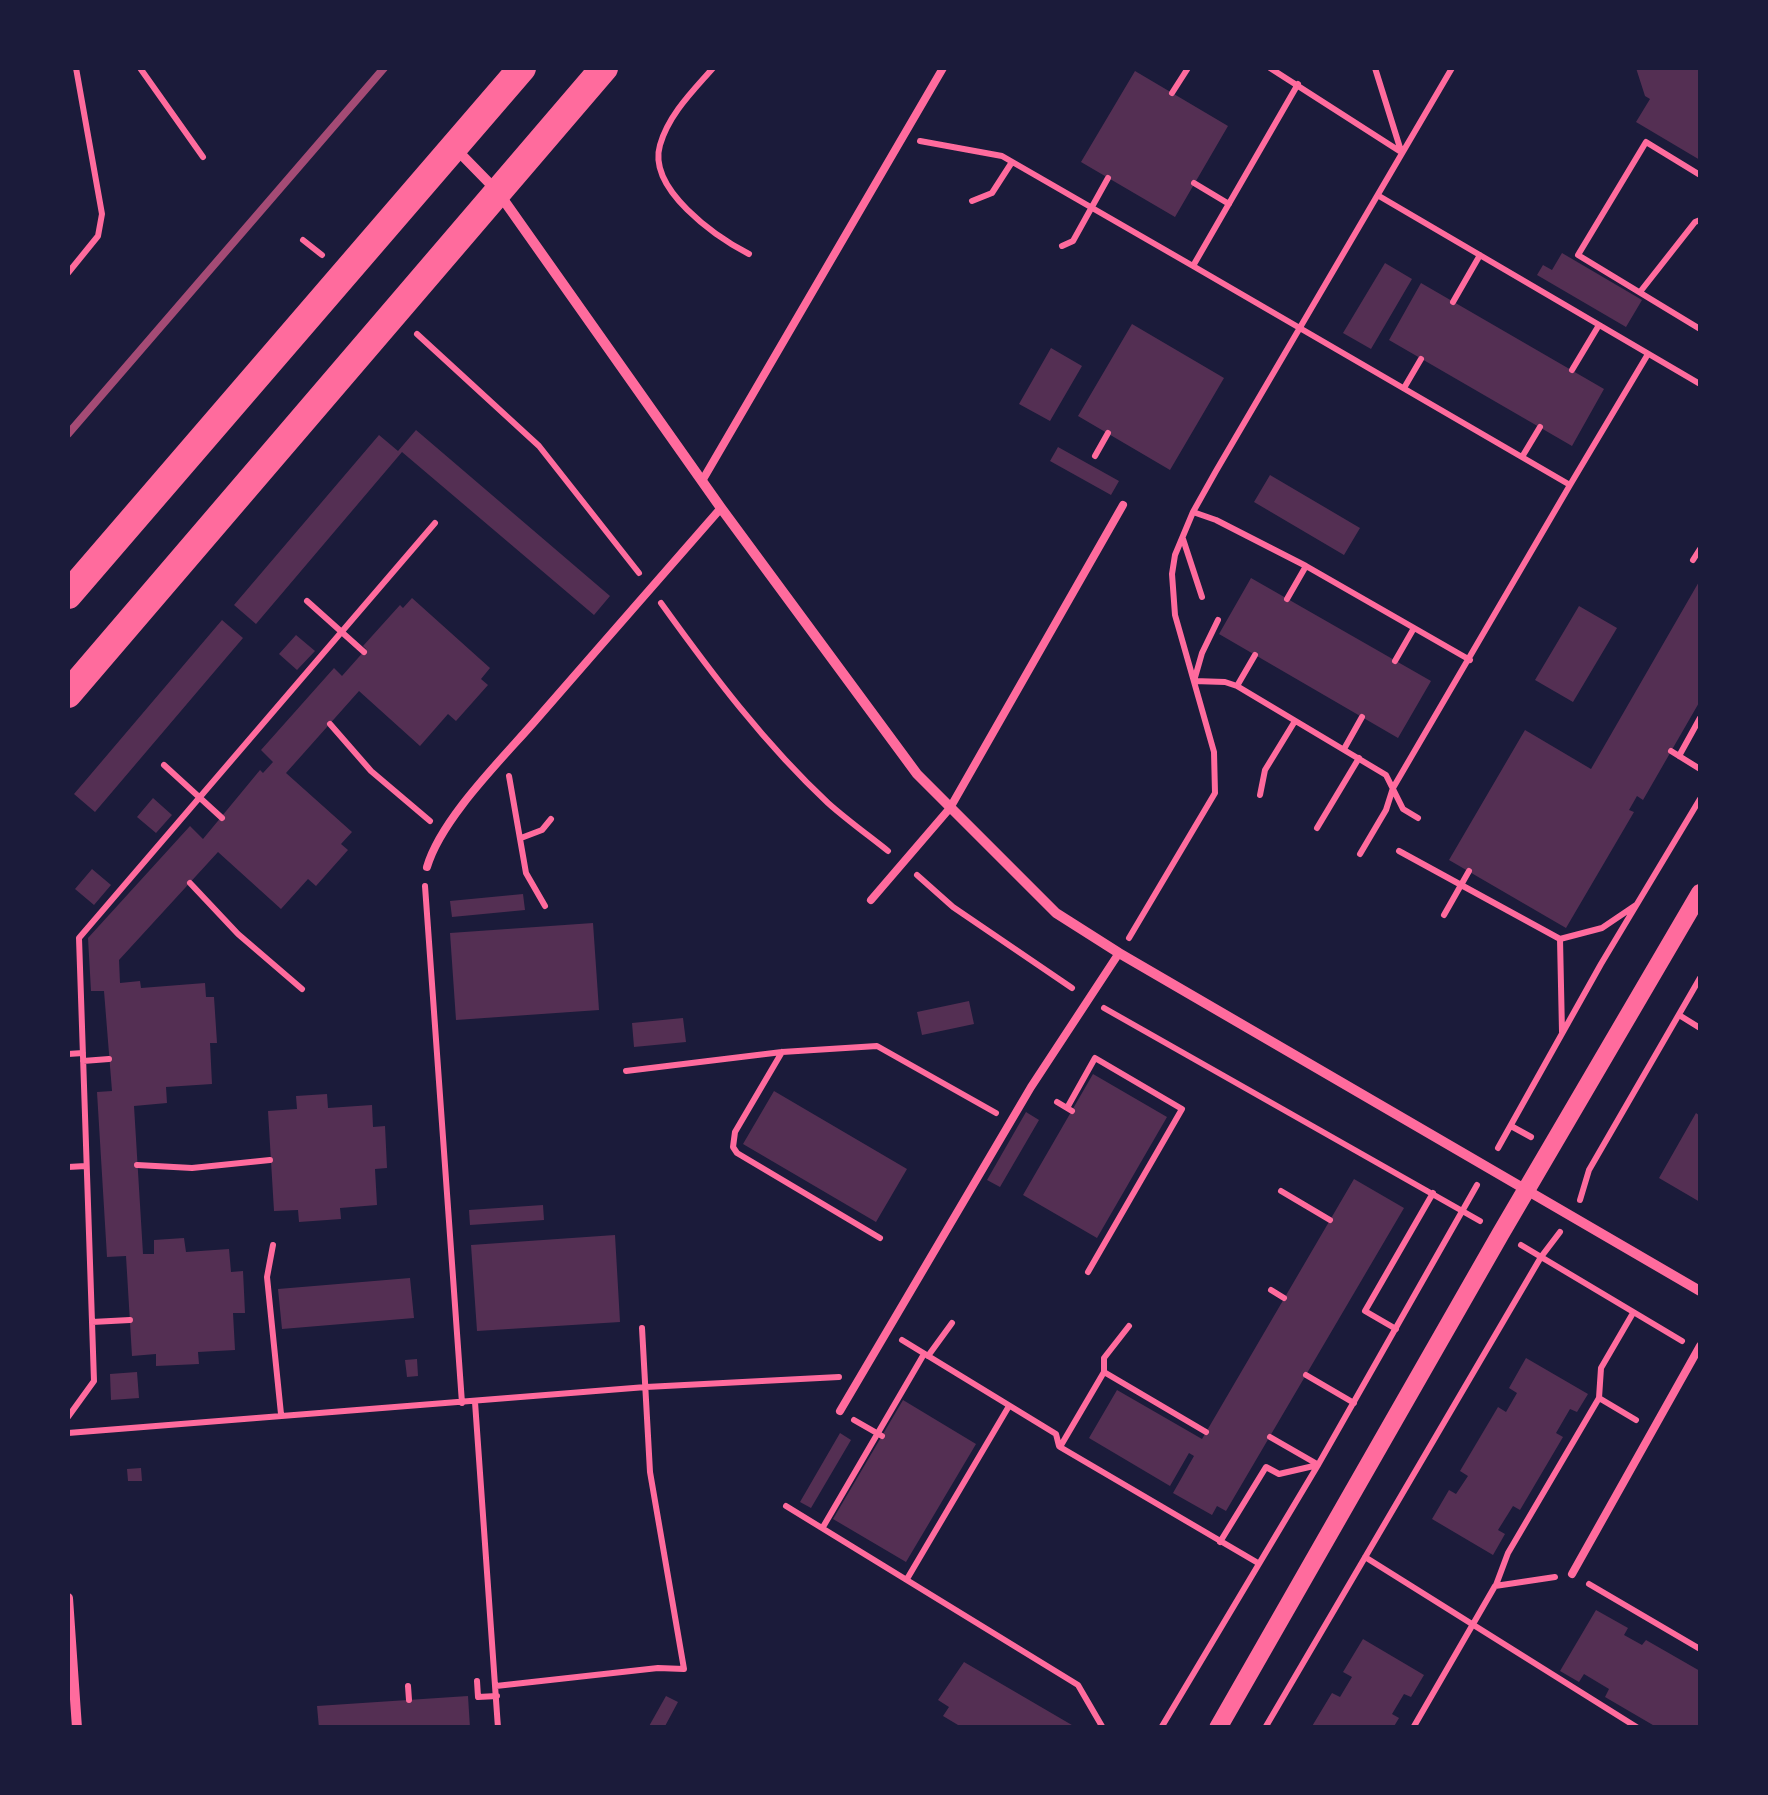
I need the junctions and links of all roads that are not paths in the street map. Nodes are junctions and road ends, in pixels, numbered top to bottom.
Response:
1 (522, 68) edge
2 (604, 68) edge
3 (942, 68) edge
4 (453, 146) junction
5 (498, 192) junction
6 (702, 481) junction
7 (1123, 505) dead end
8 (721, 508) junction
9 (68, 595) edge
10 (68, 694) edge
11 (950, 808) junction
12 (427, 867) road end
13 (1700, 893) edge
14 (871, 900) dead end
15 (1120, 953) junction
16 (1526, 1191) junction
17 (1700, 1291) edge
18 (1700, 1346) edge
19 (840, 1411) road end
20 (1572, 1574) road end
21 (68, 1598) edge
22 (77, 1728) edge
23 (1218, 1728) edge

1 - 4 highway
2 - 5 highway
3 - 6 lane
4 - 5 street
4 - 9 highway
5 - 6 street
5 - 10 highway
6 - 8 street
7 - 11 lane
8 - 11 street
8 - 12 lane
11 - 14 lane
11 - 15 street
13 - 16 street
15 - 16 street
15 - 19 lane
16 - 17 street
16 - 23 street
18 - 20 lane
21 - 22 street

